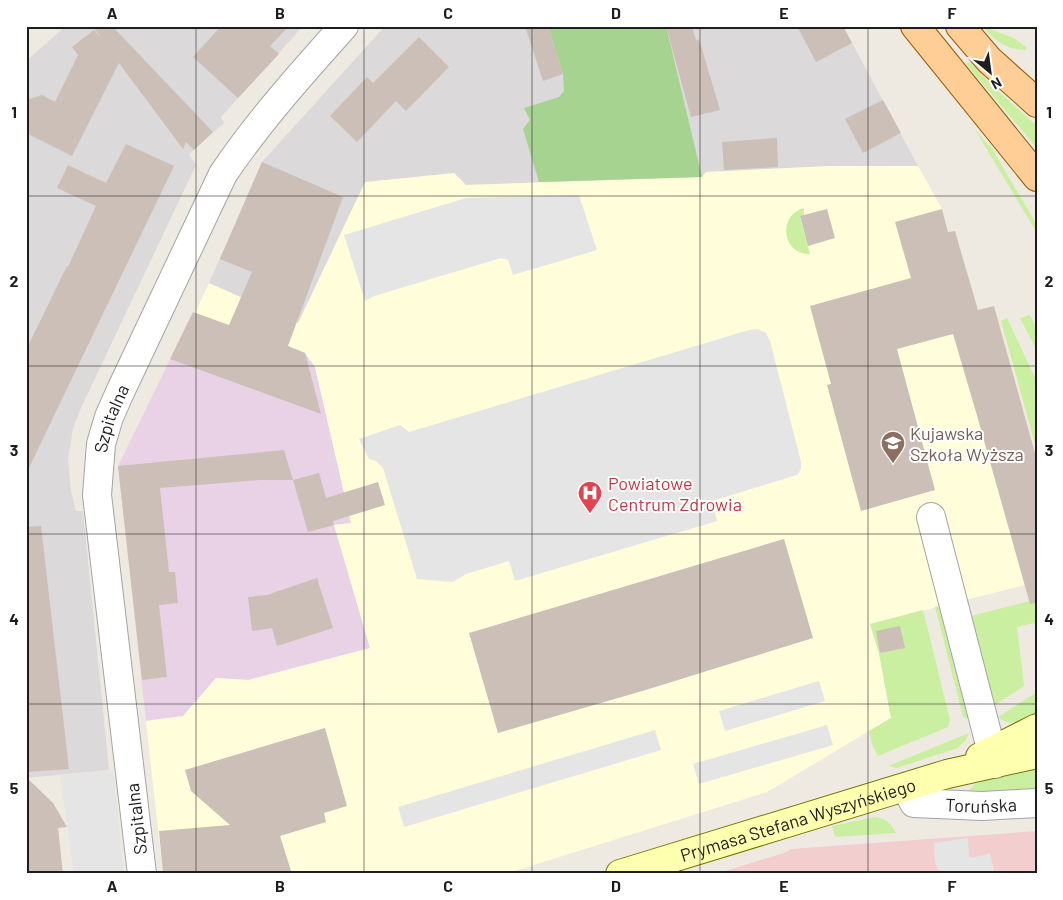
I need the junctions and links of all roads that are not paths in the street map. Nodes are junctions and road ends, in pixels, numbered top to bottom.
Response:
1 (344, 26) edge
2 (915, 26) edge
3 (960, 26) edge
4 (1037, 103) edge
5 (1037, 178) edge
6 (931, 518) dead end
7 (1037, 728) edge
8 (1037, 754) edge
9 (993, 757) junction
10 (906, 787) junction
11 (1037, 803) edge
12 (142, 874) edge
13 (620, 874) edge

1 - 12 street, Szpitalna
2 - 5 main road
3 - 4 main road
6 - 9 street
7 - 9 main road, Prymasa Stefana Wyszyńskiego
8 - 9 main road, Prymasa Stefana Wyszyńskiego
9 - 10 main road, Prymasa Stefana Wyszyńskiego
10 - 11 street, Toruńska
10 - 13 main road, Prymasa Stefana Wyszyńskiego

